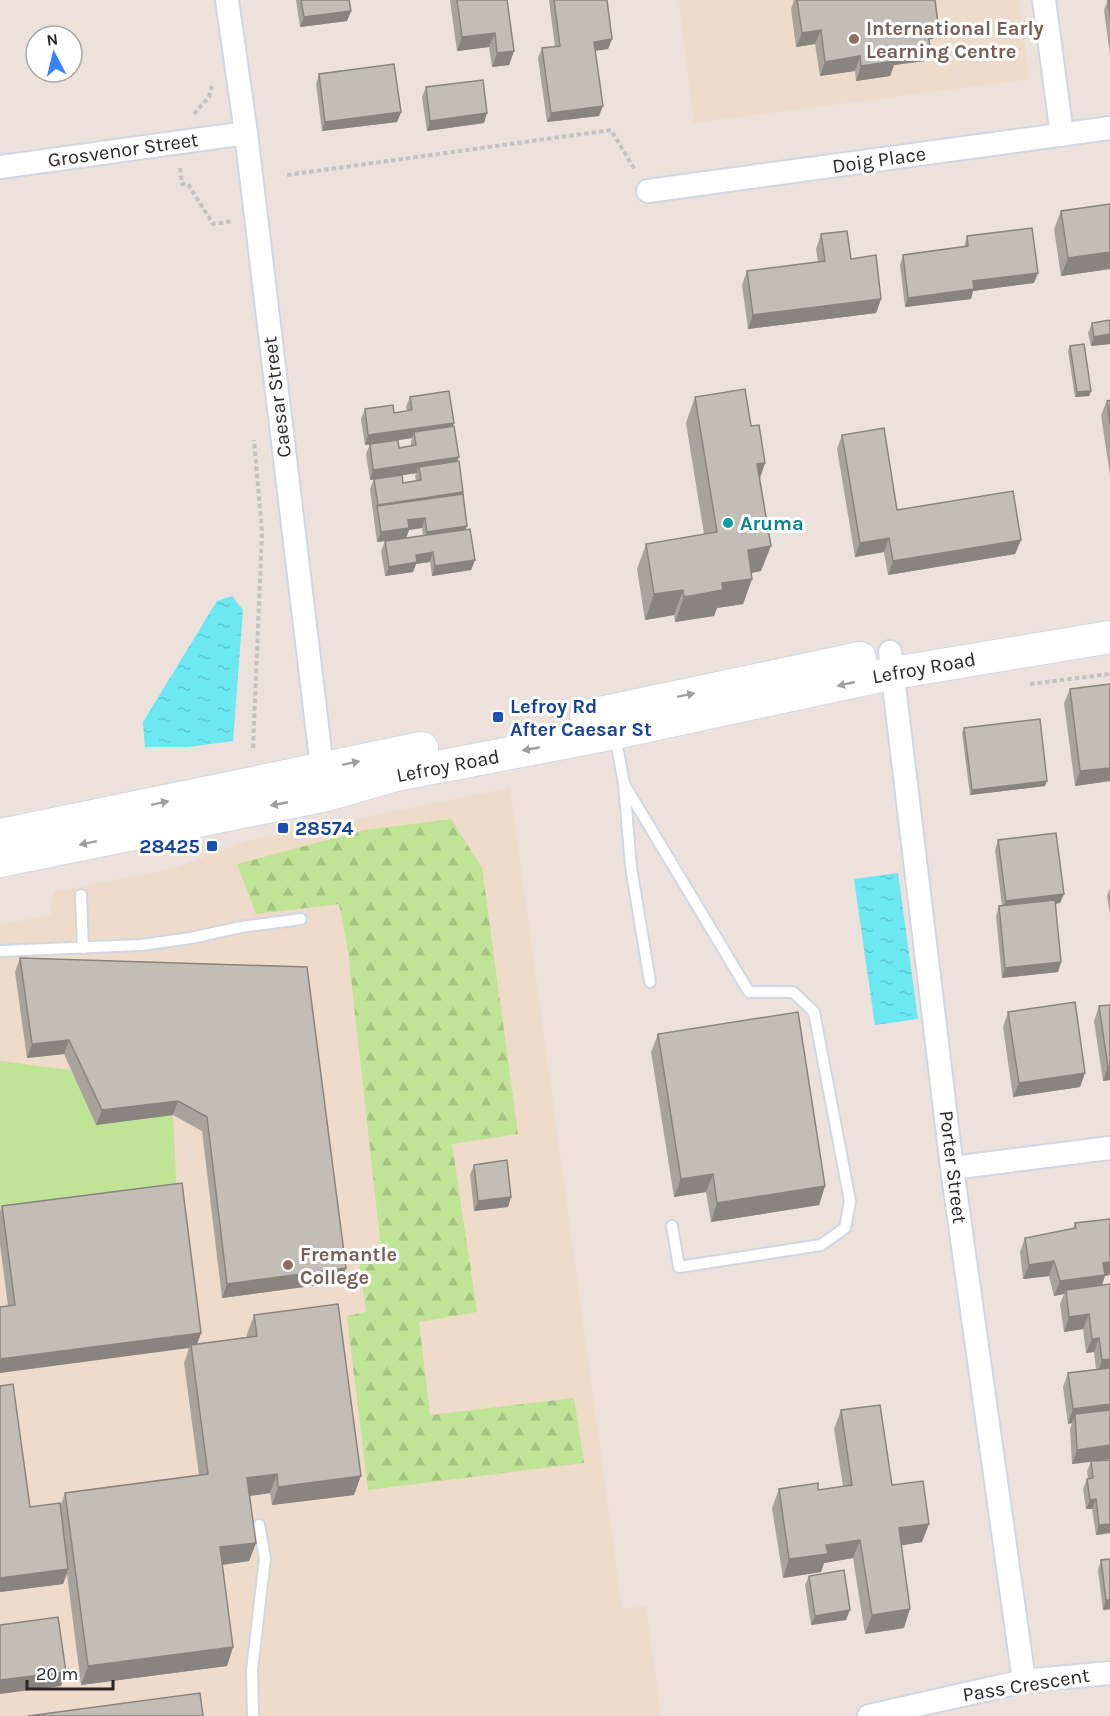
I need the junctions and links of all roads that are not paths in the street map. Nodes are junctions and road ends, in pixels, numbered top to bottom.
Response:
1 (227, 0) edge
2 (1044, 0) edge
3 (1110, 128) edge
4 (246, 133) junction
5 (1062, 135) junction
6 (0, 167) edge
7 (648, 191) road end
8 (1110, 619) edge
9 (1110, 637) edge
10 (892, 662) junction
11 (613, 722) junction
12 (323, 782) junction
13 (624, 784) junction
14 (0, 835) edge
15 (0, 861) edge
16 (81, 895) dead end
17 (301, 919) dead end
18 (83, 948) junction
19 (0, 951) edge
20 (650, 982) dead end
21 (1110, 1148) edge
22 (952, 1168) junction
23 (672, 1226) dead end
24 (258, 1525) dead end
25 (1110, 1673) edge
26 (1024, 1682) junction
27 (871, 1715) edge
28 (253, 1716) edge

1 - 4 street, Caesar Street
2 - 5 street
3 - 5 street, Doig Place
4 - 6 street, Grosvenor Street
4 - 12 street, Caesar Street
5 - 7 street, Doig Place
8 - 10 street, Lefroy Road
9 - 10 street, Lefroy Road
10 - 11 street, Lefroy Road
10 - 22 street, Porter Street
11 - 12 street, Lefroy Road
11 - 13 lane
14 -> 12 street, Lefroy Road
12 -> 15 street, Lefroy Road
13 - 20 lane
13 - 23 lane
16 - 18 lane
17 - 18 lane
18 - 19 lane
21 - 22 street
22 - 26 street, Porter Street
24 - 28 lane
25 - 26 street, Pass Crescent
26 - 27 street, Pass Crescent

